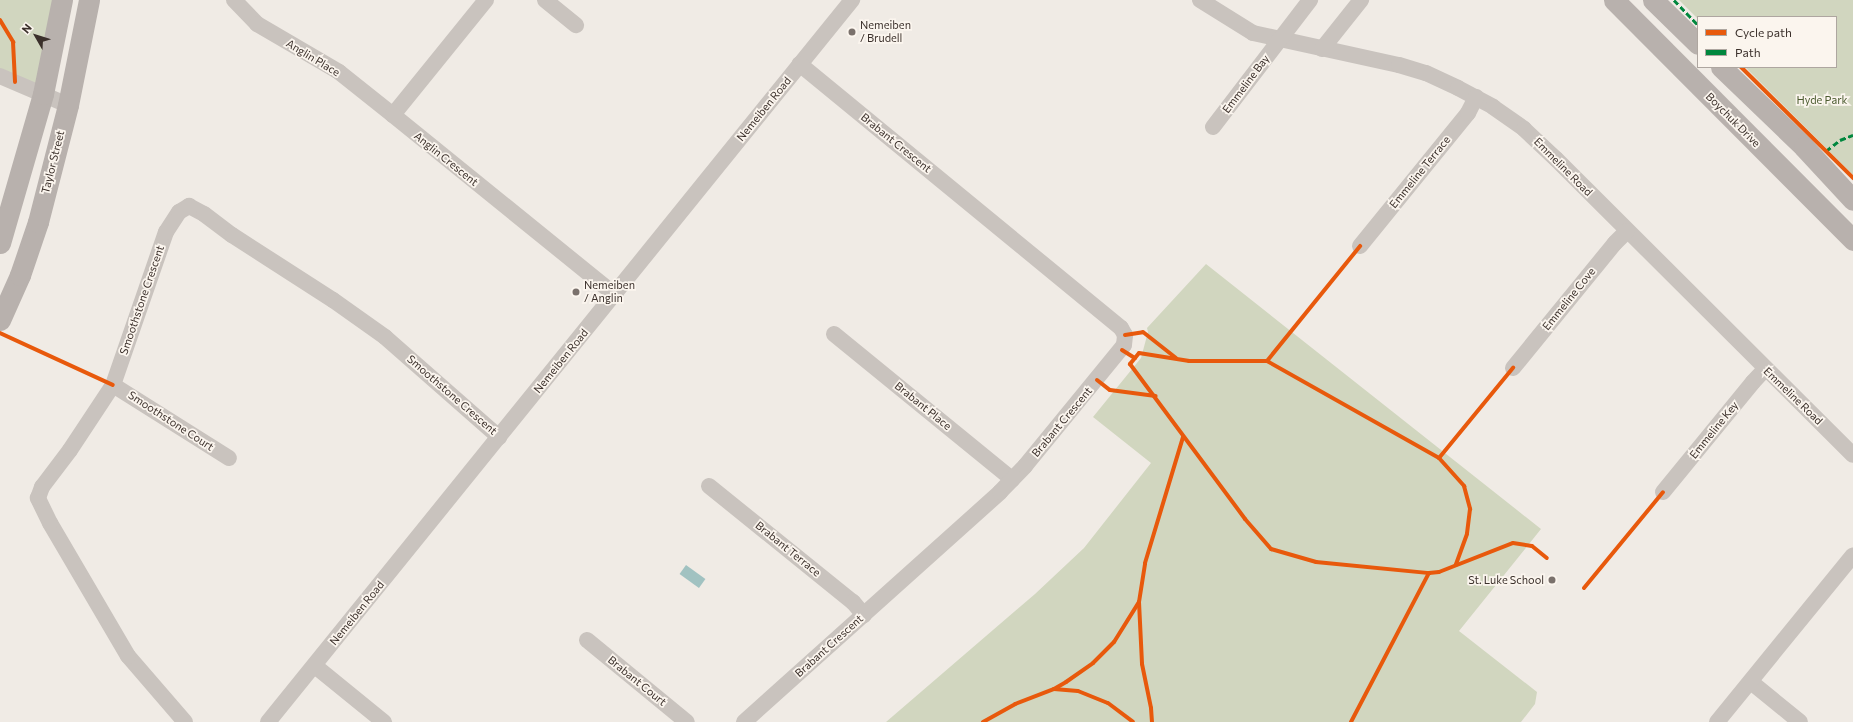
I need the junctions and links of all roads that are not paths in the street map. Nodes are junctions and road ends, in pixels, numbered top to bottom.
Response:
1 (62, 0) edge
2 (89, 0) edge
3 (234, 0) edge
4 (486, 0) edge
5 (545, 0) edge
6 (851, 0) edge
7 (1200, 0) edge
8 (1310, 0) edge
9 (1361, 0) edge
10 (1614, 0) edge
11 (1653, 0) edge
12 (576, 25) dead end
13 (1280, 40) junction
14 (1697, 43) edge
15 (1322, 50) junction
16 (800, 64) junction
17 (1722, 68) edge
18 (0, 76) edge
19 (43, 94) junction
20 (1476, 97) junction
21 (68, 105) junction
22 (393, 115) junction
23 (1214, 127) dead end
24 (1853, 200) edge
25 (1627, 231) junction
26 (1853, 240) edge
27 (0, 243) edge
28 (1360, 246) dead end
29 (614, 295) junction
30 (0, 320) edge
31 (834, 334) dead end
32 (1513, 368) dead end
33 (1766, 369) junction
34 (113, 385) junction
35 (499, 437) junction
36 (1853, 455) edge
37 (229, 458) dead end
38 (1012, 480) junction
39 (709, 486) dead end
40 (1664, 492) dead end
41 (1853, 555) edge
42 (864, 615) junction
43 (587, 640) dead end
44 (315, 666) junction
45 (1751, 682) junction
46 (185, 722) edge
47 (268, 722) edge
48 (384, 722) edge
49 (686, 722) edge
50 (744, 722) edge
51 (1717, 722) edge
52 (1800, 722) edge

1 - 19 main road
2 - 21 main road, Taylor Street
3 - 22 street, Anglin Place
4 - 22 street
5 - 12 street
6 - 16 street, Nemeiben Road
7 - 13 street, Emmeline Road
8 - 13 street, Emmeline Bay
9 - 15 street
10 - 26 main road, Boychuk Drive
11 - 14 main road
13 - 15 street, Emmeline Road
13 - 23 street, Emmeline Bay
15 - 20 street, Emmeline Road
16 - 29 street, Nemeiben Road
16 - 38 street, Brabant Crescent
17 - 24 main road
18 - 19 street
19 - 21 street
19 - 27 main road
20 - 25 street, Emmeline Road
20 - 28 street, Emmeline Terrace
21 - 30 main road, Taylor Street
22 - 29 street, Anglin Crescent
25 - 32 street, Emmeline Cove
25 - 33 street, Emmeline Road
29 - 35 street, Nemeiben Road
31 - 38 street, Brabant Place
33 - 36 street, Emmeline Road
33 - 40 street, Emmeline Key
34 - 35 street, Smoothstone Crescent
34 - 37 street, Smoothstone Court
34 - 46 street, Smoothstone Crescent
35 - 44 street, Nemeiben Road
38 - 42 street, Brabant Crescent
39 - 42 street, Brabant Terrace
41 - 45 street
42 - 50 street, Brabant Crescent
43 - 49 street, Brabant Court
44 - 47 street, Nemeiben Road
44 - 48 street
45 - 51 street
45 - 52 street

